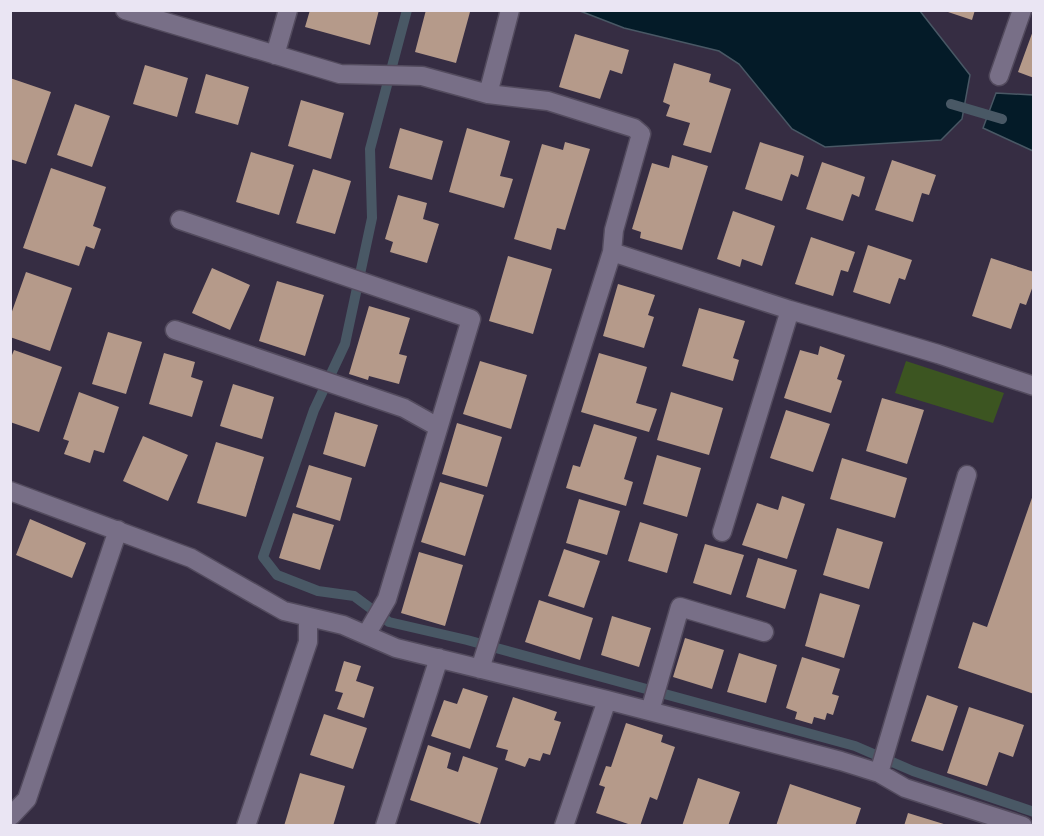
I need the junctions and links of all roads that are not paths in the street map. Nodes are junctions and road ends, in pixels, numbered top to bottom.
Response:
1 (125, 10) edge
2 (288, 10) edge
3 (510, 10) edge
4 (1022, 10) edge
5 (275, 55) junction
6 (999, 76) dead end
7 (488, 94) junction
8 (180, 220) dead end
9 (612, 252) junction
10 (790, 310) junction
11 (175, 330) dead end
12 (1034, 386) edge
13 (438, 427) junction
14 (966, 475) dead end
15 (10, 491) edge
16 (117, 530) junction
17 (722, 532) dead end
18 (308, 617) junction
19 (369, 630) junction
20 (764, 632) dead end
21 (439, 658) junction
22 (482, 664) junction
23 (607, 700) junction
24 (651, 707) junction
25 (880, 769) junction
26 (14, 819) edge
27 (246, 825) edge
28 (385, 825) edge
29 (564, 825) edge
30 (1023, 825) edge

1 - 5 street
2 - 5 street
3 - 7 street
4 - 6 street
5 - 7 street
7 - 9 street
8 - 13 street
9 - 10 street
9 - 22 street
10 - 12 street
10 - 17 street
11 - 13 street
13 - 19 street
14 - 25 street
15 - 16 street
16 - 18 street
16 - 26 street
18 - 19 street
18 - 27 street
19 - 21 street
20 - 24 street
21 - 22 street
21 - 28 street
22 - 23 street
23 - 24 street
23 - 29 street
24 - 25 street
25 - 30 street

